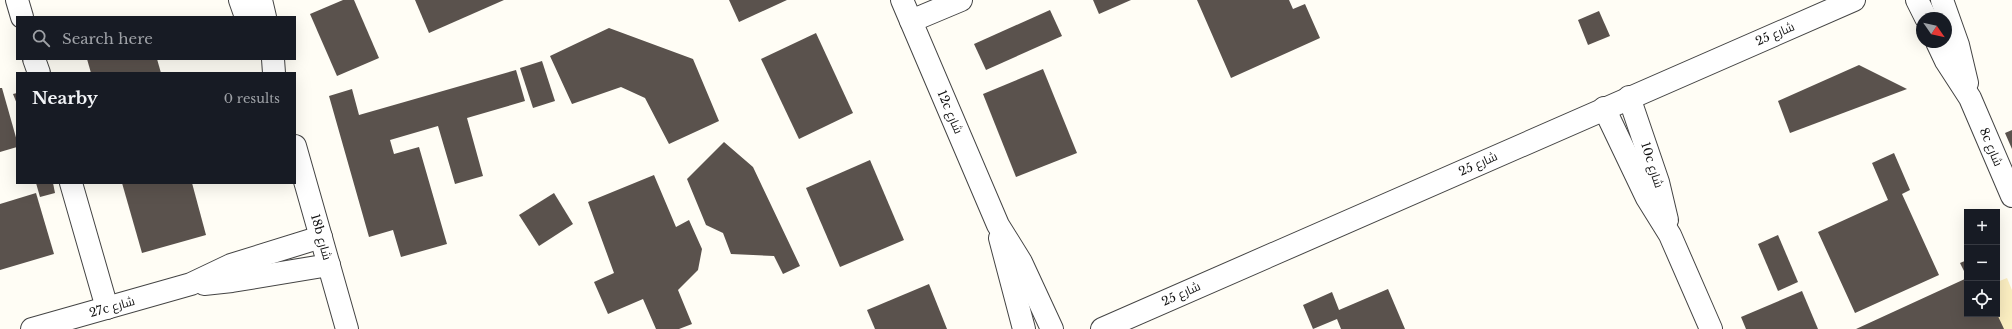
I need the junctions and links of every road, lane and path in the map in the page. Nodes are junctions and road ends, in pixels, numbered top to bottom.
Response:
1 (17, 0) edge
2 (240, 0) edge
3 (260, 0) edge
4 (902, 0) edge
5 (961, 0) edge
6 (1854, 0) edge
7 (1917, 0) edge
8 (1942, 0) edge
9 (1923, 12) edge
10 (22, 16) edge
11 (246, 16) edge
12 (265, 16) edge
13 (911, 21) junction
14 (1940, 48) edge
15 (34, 60) edge
16 (39, 72) edge
17 (1629, 97) junction
18 (1970, 98) junction
19 (1604, 108) junction
20 (296, 150) edge
21 (71, 184) edge
22 (2012, 196) edge
23 (998, 225) junction
24 (1670, 235) junction
25 (321, 237) junction
26 (329, 265) junction
27 (191, 284) junction
28 (107, 308) junction
29 (32, 329) edge
30 (347, 329) edge
31 (1024, 329) edge
32 (1052, 329) edge
33 (1102, 329) edge
34 (1711, 329) edge

1 - 10 street
2 - 11 street
3 - 12 street
4 - 13 street, 12c شارع
5 - 13 street
6 - 17 street, شارع 25
7 - 9 street
8 - 18 street, 8c شارع
13 - 23 street, 12c شارع
14 - 18 street, 8c شارع
15 - 16 street
17 - 19 street, شارع 25
17 - 24 street, 10c شارع
18 - 22 street, 8c شارع
19 - 24 street, 10c شارع
19 - 33 street, شارع 25
20 - 25 street, 18b شارع
21 - 28 street
23 - 31 street, 12c شارع
23 - 32 street, 12c شارع
24 - 34 street, 10c شارع
25 - 26 street, 18b شارع
25 - 27 street, 27c شارع
26 - 27 street, 27c شارع
26 - 30 street, 18b شارع
27 - 28 street, 27c شارع
28 - 29 street, 27c شارع

